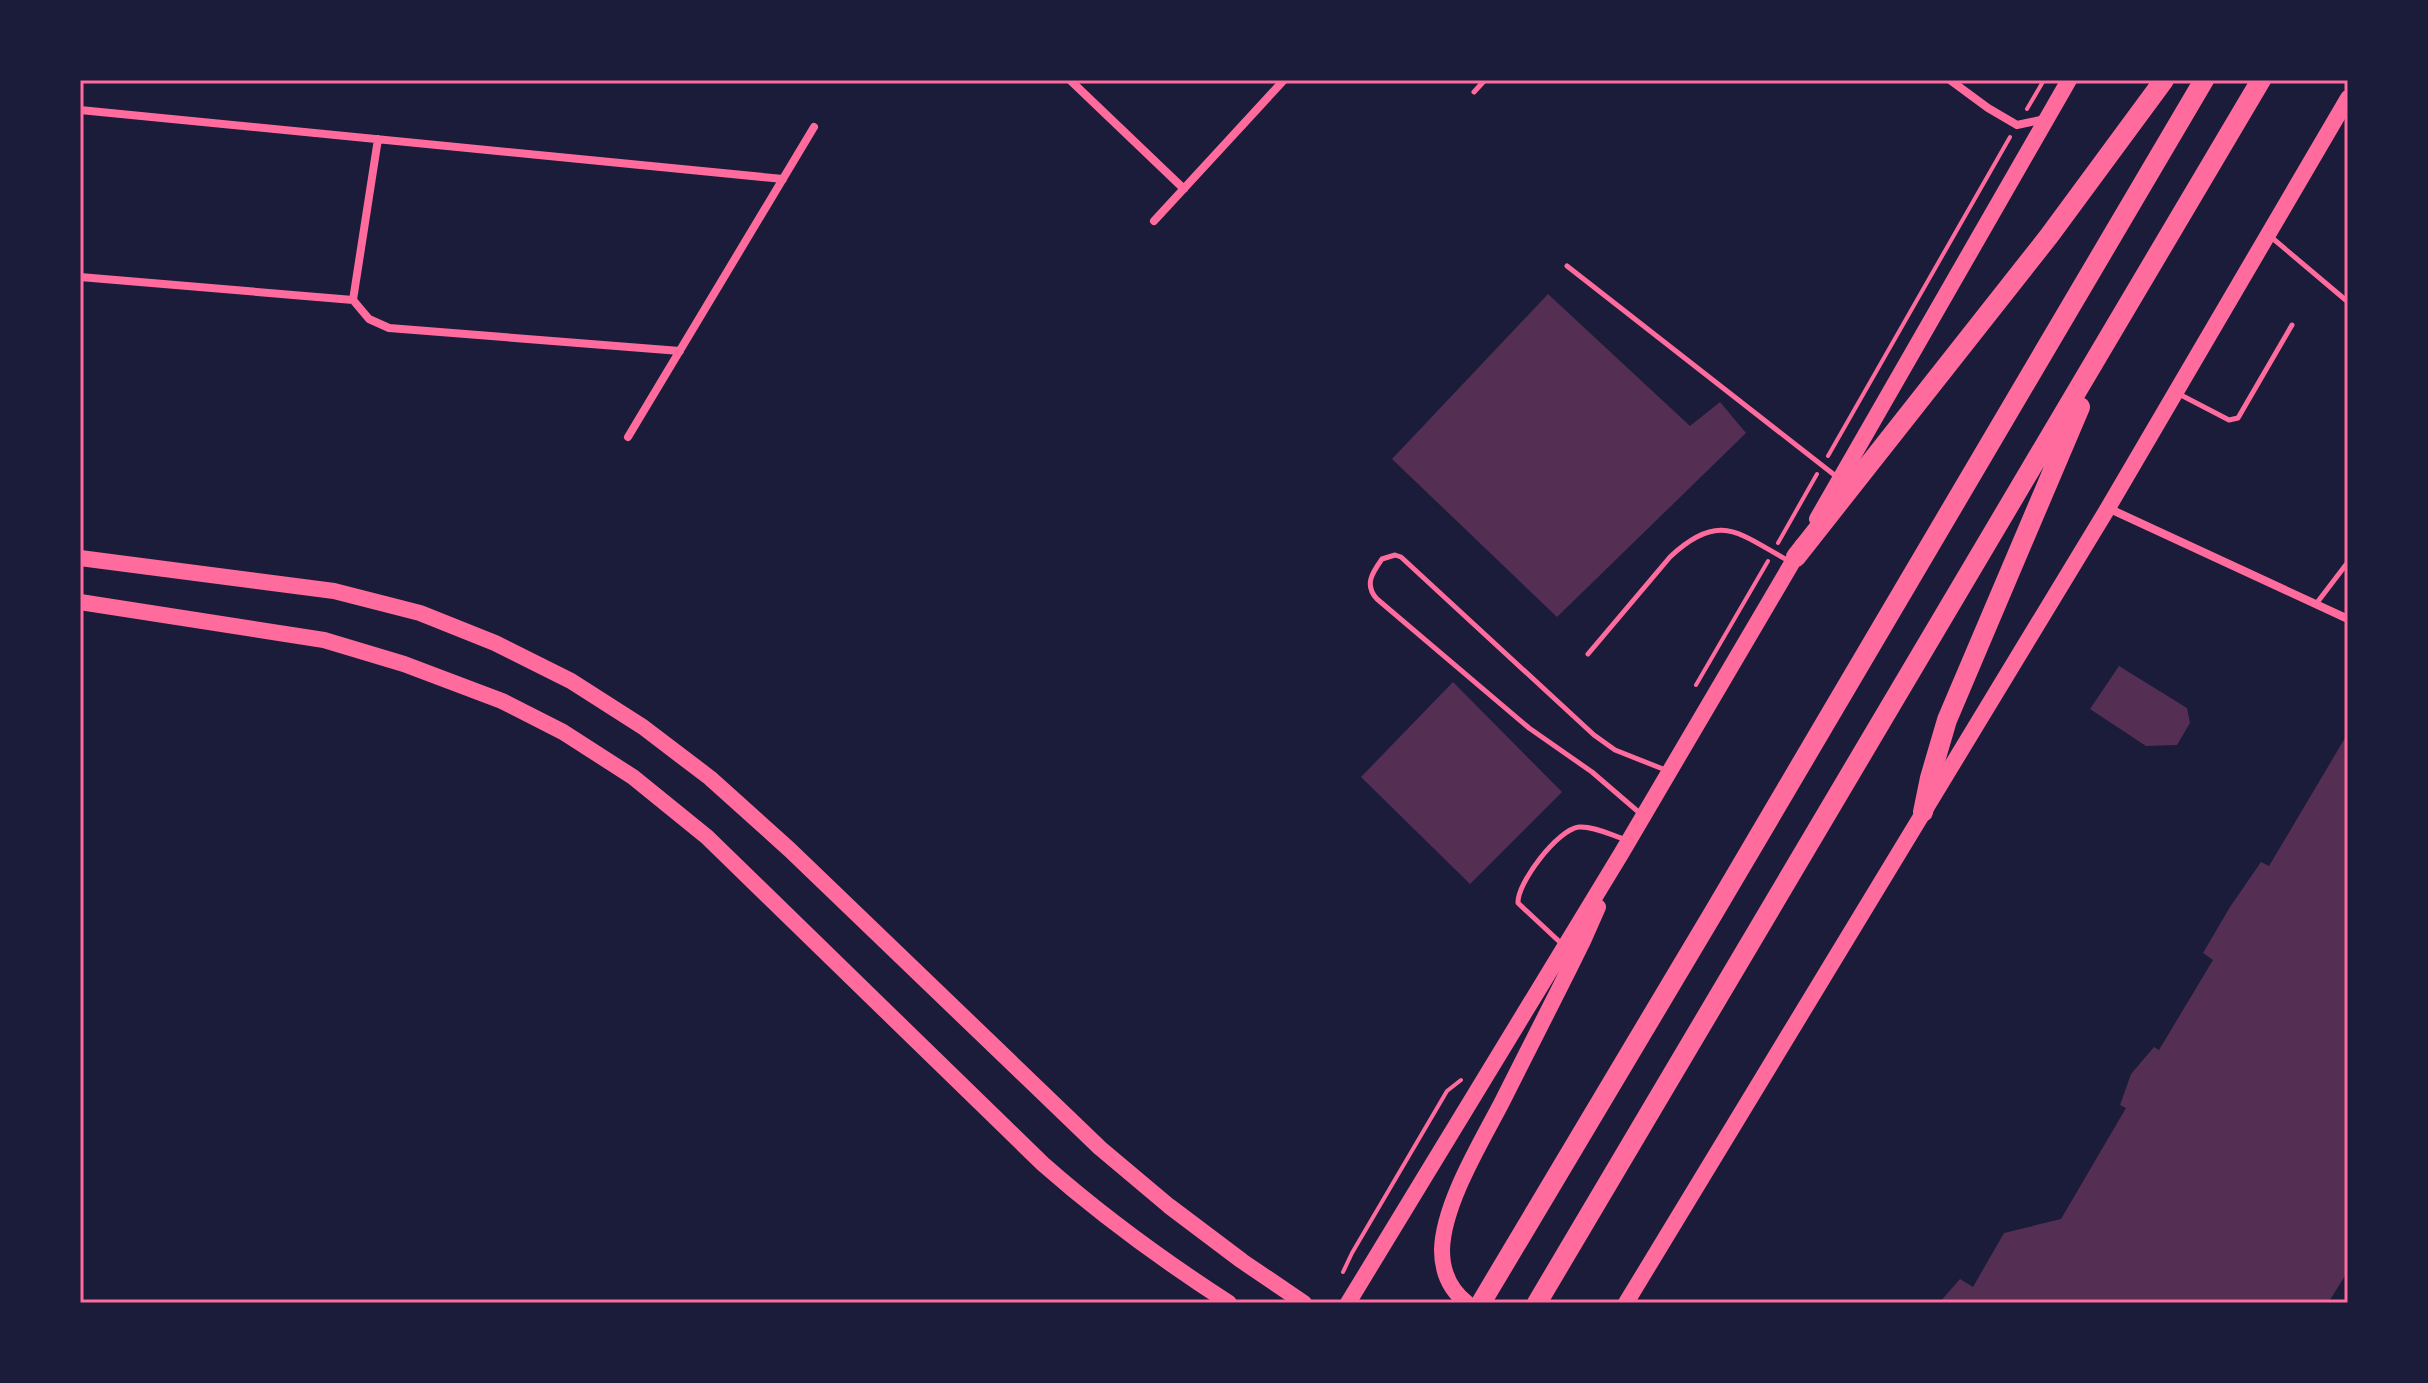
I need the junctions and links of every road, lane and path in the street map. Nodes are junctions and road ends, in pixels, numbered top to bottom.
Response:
1 (1070, 80) edge
2 (1284, 80) edge
3 (1485, 80) edge
4 (1950, 80) edge
5 (2044, 80) edge
6 (2069, 80) edge
7 (2164, 80) edge
8 (2204, 80) edge
9 (2261, 80) edge
10 (1474, 92) dead end
11 (2348, 98) edge
12 (80, 110) edge
13 (2046, 118) junction
14 (2017, 125) junction
15 (814, 127) dead end
16 (378, 139) junction
17 (783, 179) junction
18 (1184, 189) junction
19 (1154, 221) dead end
20 (2267, 234) junction
21 (1567, 266) dead end
22 (80, 277) edge
23 (353, 300) junction
24 (2348, 302) edge
25 (2292, 325) dead end
26 (2107, 341) junction
27 (680, 351) junction
28 (2176, 392) junction
29 (628, 437) dead end
30 (1822, 466) junction
31 (1840, 480) junction
32 (2108, 508) junction
33 (1773, 552) junction
34 (80, 558) edge
35 (1794, 560) junction
36 (2348, 562) edge
37 (80, 602) edge
38 (2316, 604) junction
39 (2348, 619) edge
40 (1588, 654) dead end
41 (1696, 685) dead end
42 (1669, 772) junction
43 (1923, 812) junction
44 (1643, 816) junction
45 (1624, 847) junction
46 (1565, 946) junction
47 (1469, 1074) dead end
48 (1646, 1271) junction
49 (1341, 1278) dead end
50 (1229, 1303) edge
51 (1304, 1303) edge
52 (1348, 1303) edge
53 (1467, 1303) edge
54 (1481, 1303) edge
55 (1537, 1303) edge
56 (1611, 1303) edge
57 (1626, 1303) edge

1 - 18 street
2 - 18 street
3 - 10 lane
4 - 14 street
5 - 14 path
6 - 13 main road
7 - 35 highway
8 - 54 highway
9 - 26 highway
11 - 20 main road
12 - 16 street
13 - 14 street
13 - 31 main road
14 - 30 path
15 - 17 street
16 - 17 street
16 - 23 street
17 - 27 street
18 - 19 street
20 - 24 lane
20 - 28 main road
21 - 30 lane
22 - 23 street
23 - 27 street
25 - 28 lane
26 - 43 highway
26 - 55 highway
27 - 29 street
28 - 32 main road
30 - 31 lane
30 - 33 path
31 - 35 main road
32 - 38 street
32 - 43 main road
33 - 35 lane
33 - 40 lane
33 - 41 path
34 - 51 main road
35 - 42 main road
36 - 38 lane
37 - 50 main road
38 - 39 street
42 - 44 main road
42 - 44 lane
43 - 48 main road
44 - 45 main road
45 - 46 main road
45 - 46 lane
45 - 53 main road
46 - 52 main road
47 - 49 path
48 - 56 main road
48 - 57 main road

